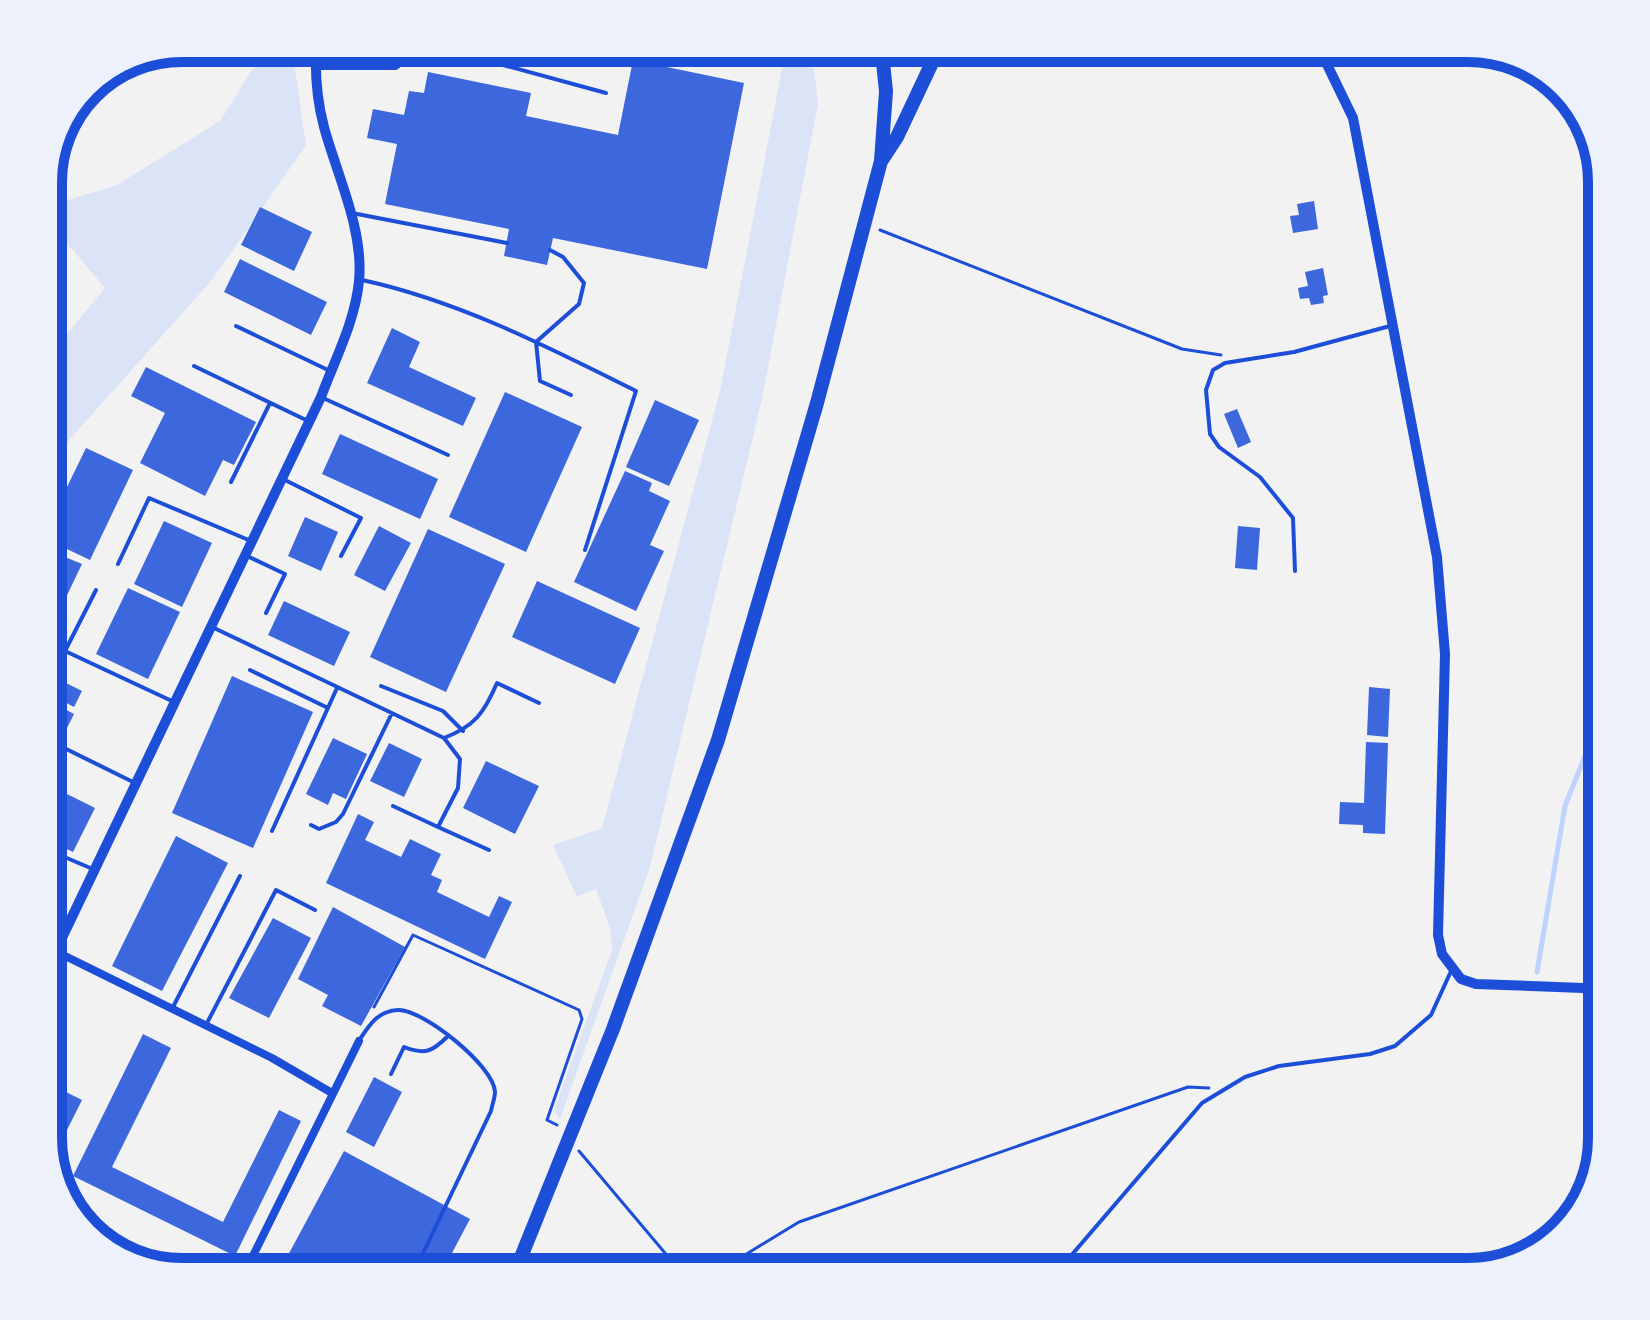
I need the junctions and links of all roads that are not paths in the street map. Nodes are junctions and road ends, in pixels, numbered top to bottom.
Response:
1 (316, 62) edge
2 (404, 62) edge
3 (492, 62) edge
4 (881, 62) edge
5 (932, 62) edge
6 (1326, 62) edge
7 (316, 68) junction
8 (606, 93) dead end
9 (881, 161) junction
10 (349, 212) junction
11 (507, 243) dead end
12 (550, 250) dead end
13 (359, 280) junction
14 (236, 326) dead end
15 (1390, 326) junction
16 (536, 342) junction
17 (194, 366) dead end
18 (330, 371) junction
19 (571, 395) dead end
20 (321, 397) junction
21 (270, 403) junction
22 (308, 421) junction
23 (448, 455) dead end
24 (281, 478) junction
25 (231, 482) dead end
26 (251, 541) junction
27 (585, 550) dead end
28 (245, 555) junction
29 (341, 556) dead end
30 (118, 564) dead end
31 (1295, 571) dead end
32 (96, 590) dead end
33 (266, 613) dead end
34 (212, 627) junction
35 (250, 670) dead end
36 (381, 686) dead end
37 (338, 687) junction
38 (176, 703) junction
39 (539, 703) dead end
40 (328, 708) junction
41 (392, 713) junction
42 (463, 731) junction
43 (444, 738) junction
44 (62, 747) edge
45 (138, 784) junction
46 (393, 806) dead end
47 (311, 825) dead end
48 (438, 827) junction
49 (272, 831) dead end
50 (489, 850) dead end
51 (62, 856) edge
52 (97, 870) junction
53 (240, 876) dead end
54 (315, 910) dead end
55 (62, 942) edge
56 (62, 954) edge
57 (1452, 968) junction
58 (1588, 992) edge
59 (172, 1009) junction
60 (206, 1025) junction
61 (448, 1036) junction
62 (359, 1041) joint
63 (391, 1074) dead end
64 (332, 1093) junction
65 (252, 1258) edge
66 (421, 1258) edge
67 (521, 1258) edge
68 (1069, 1258) edge

1 - 7 street
2 - 7 lane
3 - 8 lane
4 - 9 main road
5 - 9 main road
6 - 15 street
7 - 10 street
9 - 67 main road
10 - 11 lane
10 - 13 street
12 - 16 lane
13 - 16 lane
13 - 18 street
14 - 18 lane
15 - 31 lane
15 - 57 street
16 - 19 lane
16 - 27 lane
17 - 21 lane
18 - 20 street
20 - 22 street
20 - 23 lane
21 - 22 lane
21 - 25 lane
22 - 24 street
24 - 26 street
24 - 29 lane
26 - 28 street
26 - 30 lane
28 - 33 lane
28 - 34 street
32 - 38 lane
34 - 37 lane
34 - 38 street
35 - 40 lane
36 - 42 lane
37 - 40 lane
37 - 41 lane
38 - 45 street
39 - 42 lane
40 - 49 lane
41 - 43 lane
41 - 47 lane
42 - 43 lane
43 - 48 lane
44 - 45 lane
45 - 52 street
46 - 48 lane
48 - 50 lane
51 - 52 lane
52 - 55 street
53 - 59 lane
54 - 60 lane
56 - 59 street
57 - 58 street
57 - 68 lane
59 - 60 street
60 - 64 street
61 - 62 lane
61 - 63 lane
61 - 66 lane
62 - 64 street
64 - 65 street

